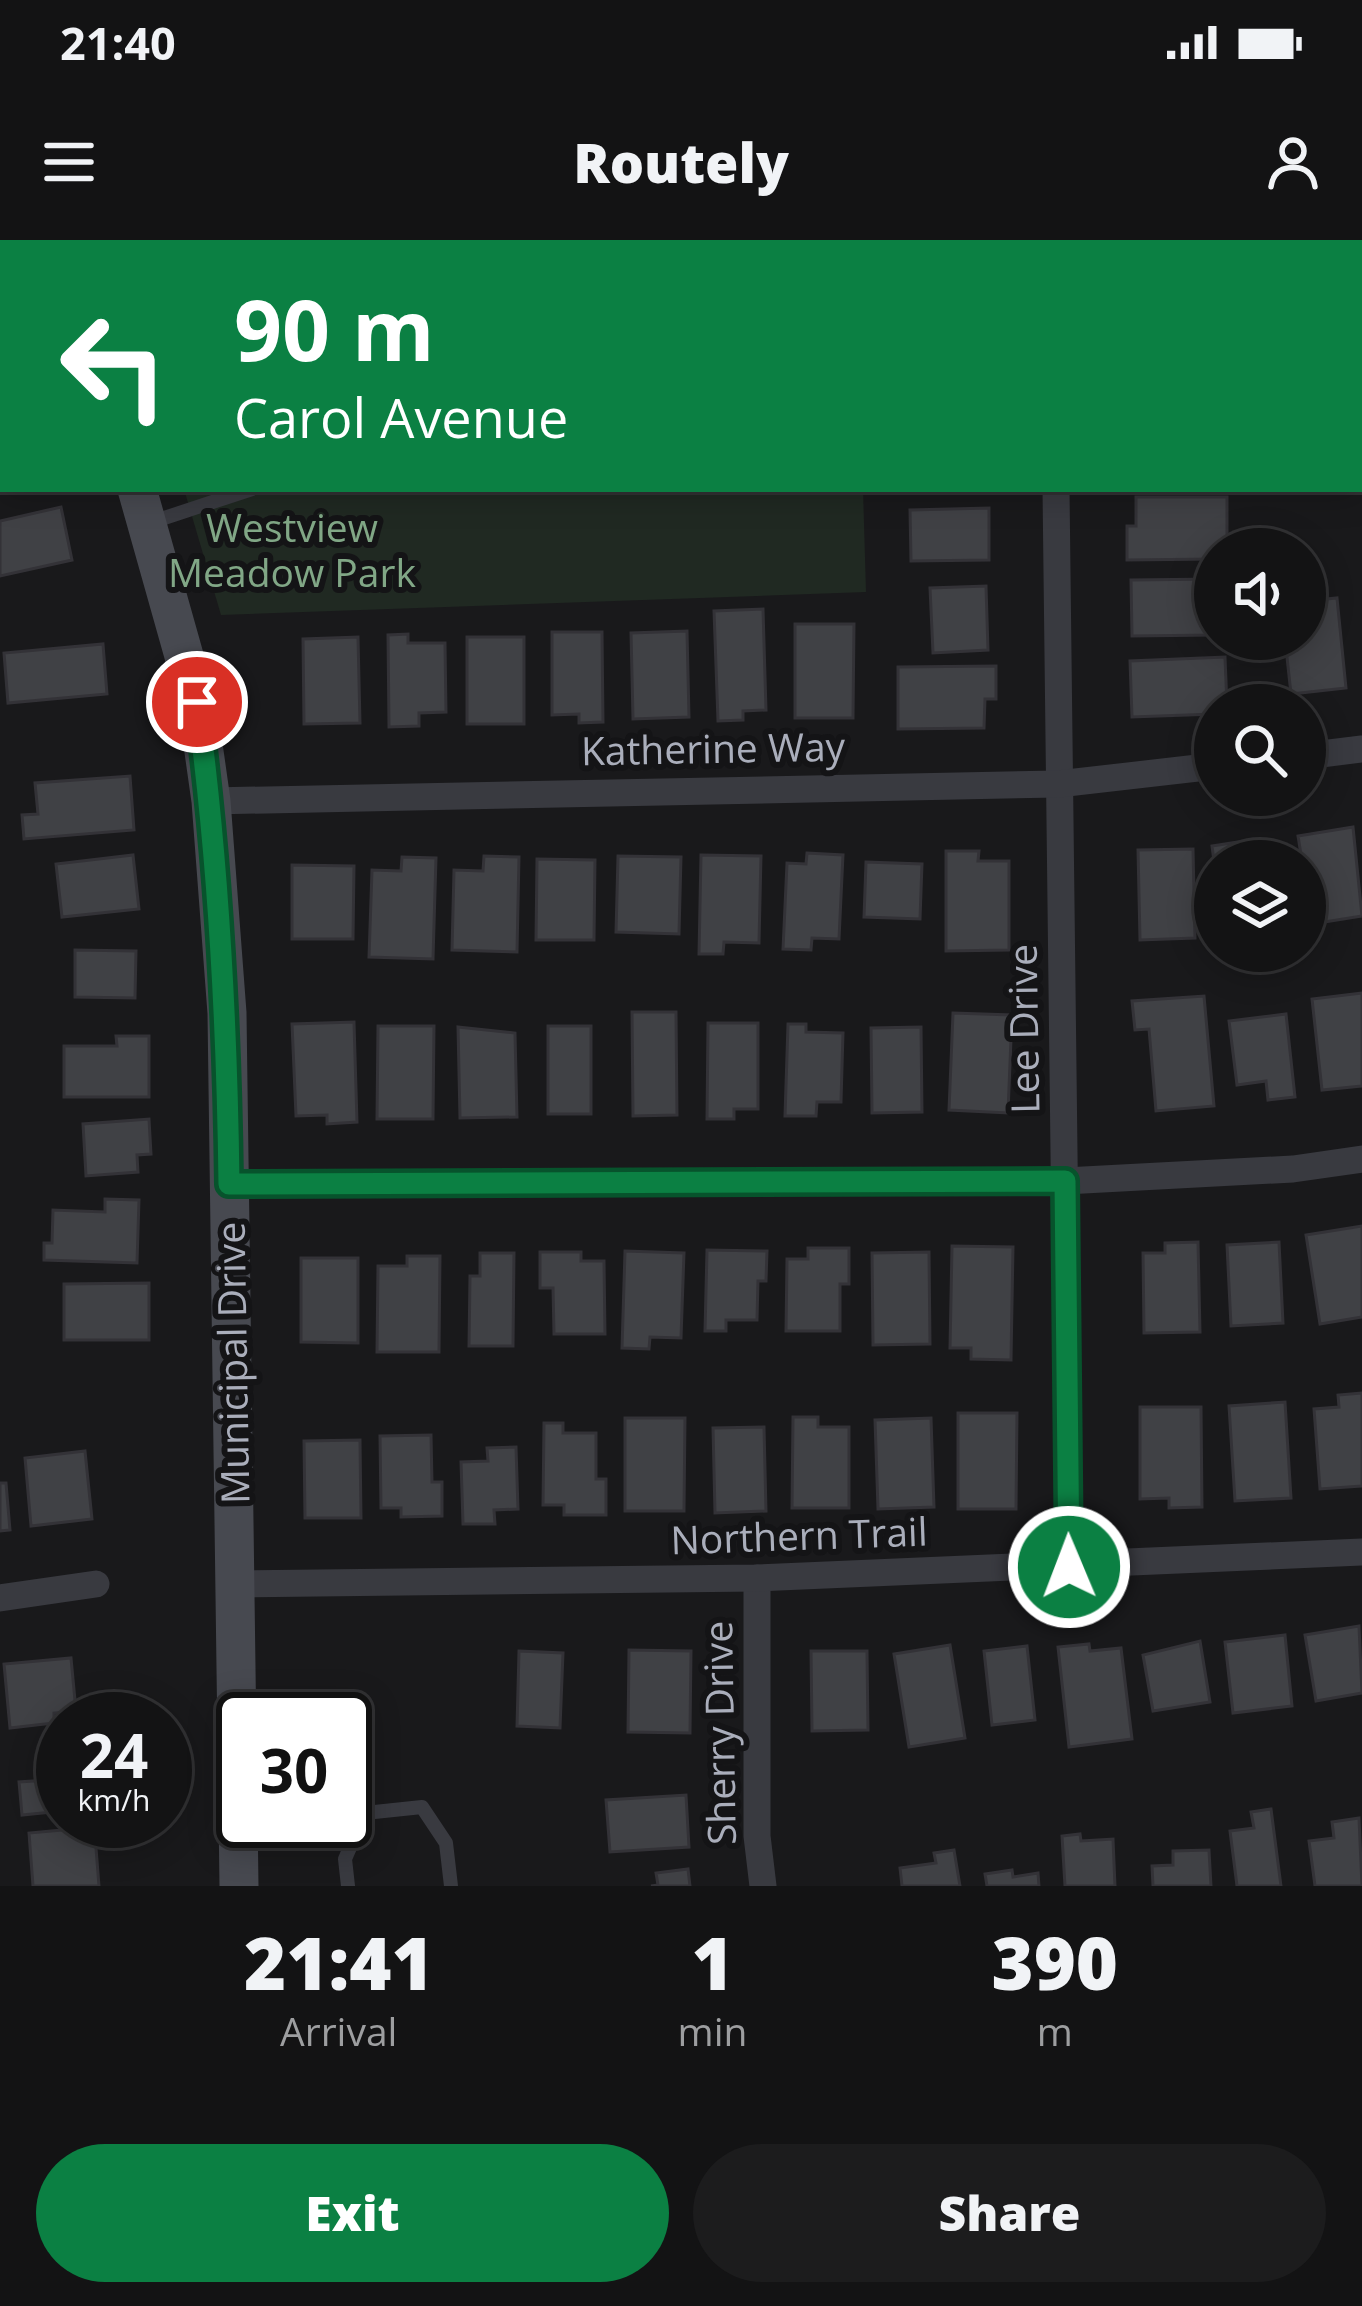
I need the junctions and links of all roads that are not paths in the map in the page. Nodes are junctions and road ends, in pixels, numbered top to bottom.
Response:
1 (233, 492) edge
2 (1056, 492) edge
3 (143, 506) edge
4 (1362, 749) edge
5 (1326, 753) edge
6 (1194, 768) edge
7 (1058, 784) junction
8 (211, 802) junction
9 (1362, 1159) edge
10 (1065, 1181) junction
11 (229, 1184) junction
12 (1362, 1552) edge
13 (1069, 1567) junction
14 (757, 1578) junction
15 (96, 1584) dead end
16 (237, 1584) junction
17 (0, 1598) edge
18 (239, 1886) edge
19 (348, 1886) edge
20 (451, 1886) edge
21 (763, 1886) edge

1 - 3 lane
2 - 7 street, Lee Drive
3 - 8 street, Municipal Drive
4 - 5 street
6 - 7 street, Katherine Way
7 - 8 street, Katherine Way
7 - 10 street, Lee Drive
8 - 11 street, Municipal Drive
9 - 10 street
10 - 11 street
10 - 13 street, Lee Drive
11 - 16 street, Municipal Drive
12 - 13 street, Northern Trail
13 - 14 street, Northern Trail
14 - 16 street, Northern Trail
14 - 21 street, Sherry Drive
15 - 17 street
16 - 18 street, Municipal Drive
19 - 20 lane

